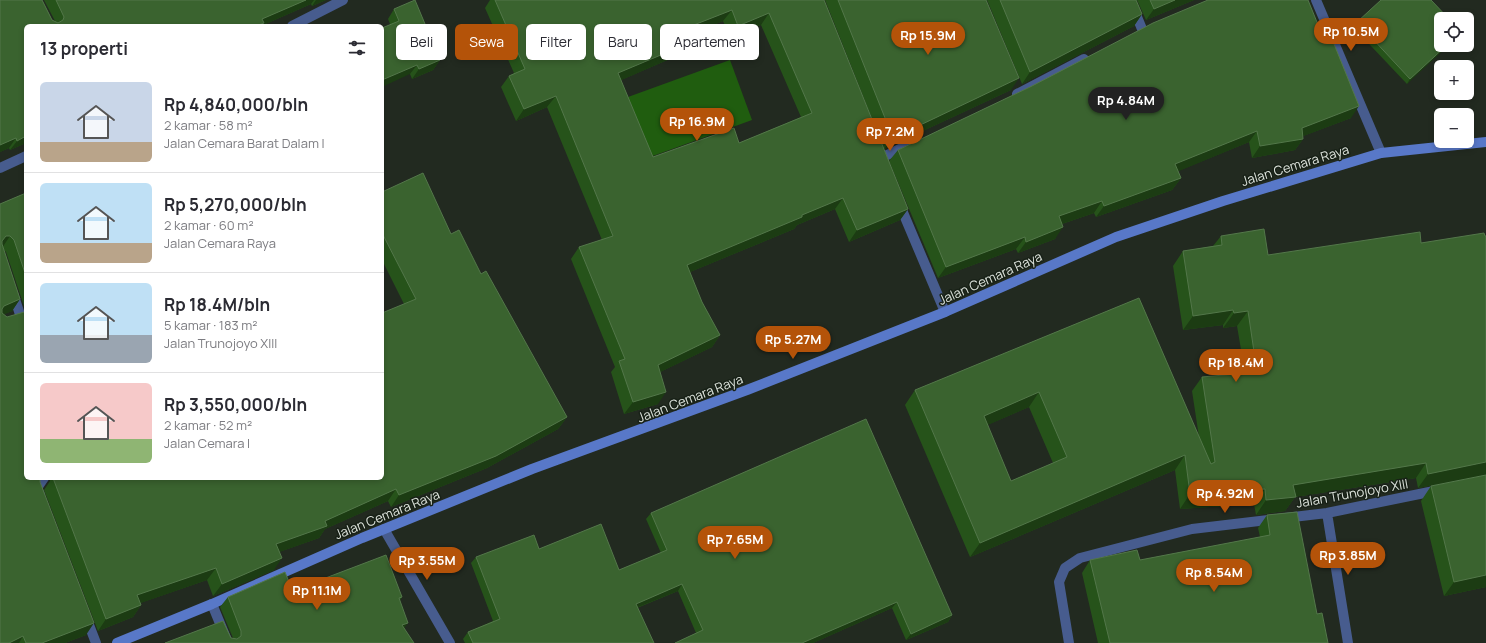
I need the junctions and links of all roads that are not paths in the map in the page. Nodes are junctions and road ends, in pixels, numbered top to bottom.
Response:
1 (343, 0) edge
2 (1130, 0) edge
3 (1316, 0) edge
4 (296, 24) edge
5 (1142, 29) edge
6 (1094, 54) edge
7 (1005, 99) edge
8 (915, 142) edge
9 (1486, 142) edge
10 (1382, 153) junction
11 (24, 157) edge
12 (881, 158) edge
13 (0, 168) edge
14 (896, 195) edge
15 (9, 282) edge
16 (945, 312) junction
17 (24, 329) edge
18 (43, 480) edge
19 (1448, 488) edge
20 (44, 507) edge
21 (1326, 513) junction
22 (384, 529) junction
23 (212, 604) junction
24 (82, 608) edge
25 (123, 642) edge
26 (96, 643) edge
27 (228, 643) edge
28 (450, 643) edge
29 (1069, 643) edge
30 (1348, 643) edge

1 - 4 street
2 - 5 street
3 - 10 street
6 - 7 street
8 - 12 street
9 - 10 main road, Jalan Cemara Raya
10 - 16 main road, Jalan Cemara Raya
11 - 13 street
14 - 16 street
15 - 17 street
16 - 22 main road, Jalan Cemara Raya
18 - 20 street
19 - 21 street, Jalan Trunojoyo XIII
21 - 29 street, Jalan Trunojoyo XIII
21 - 30 street
22 - 23 main road, Jalan Cemara Raya
22 - 28 street
23 - 25 main road, Jalan Cemara Raya
23 - 27 street
24 - 26 street

